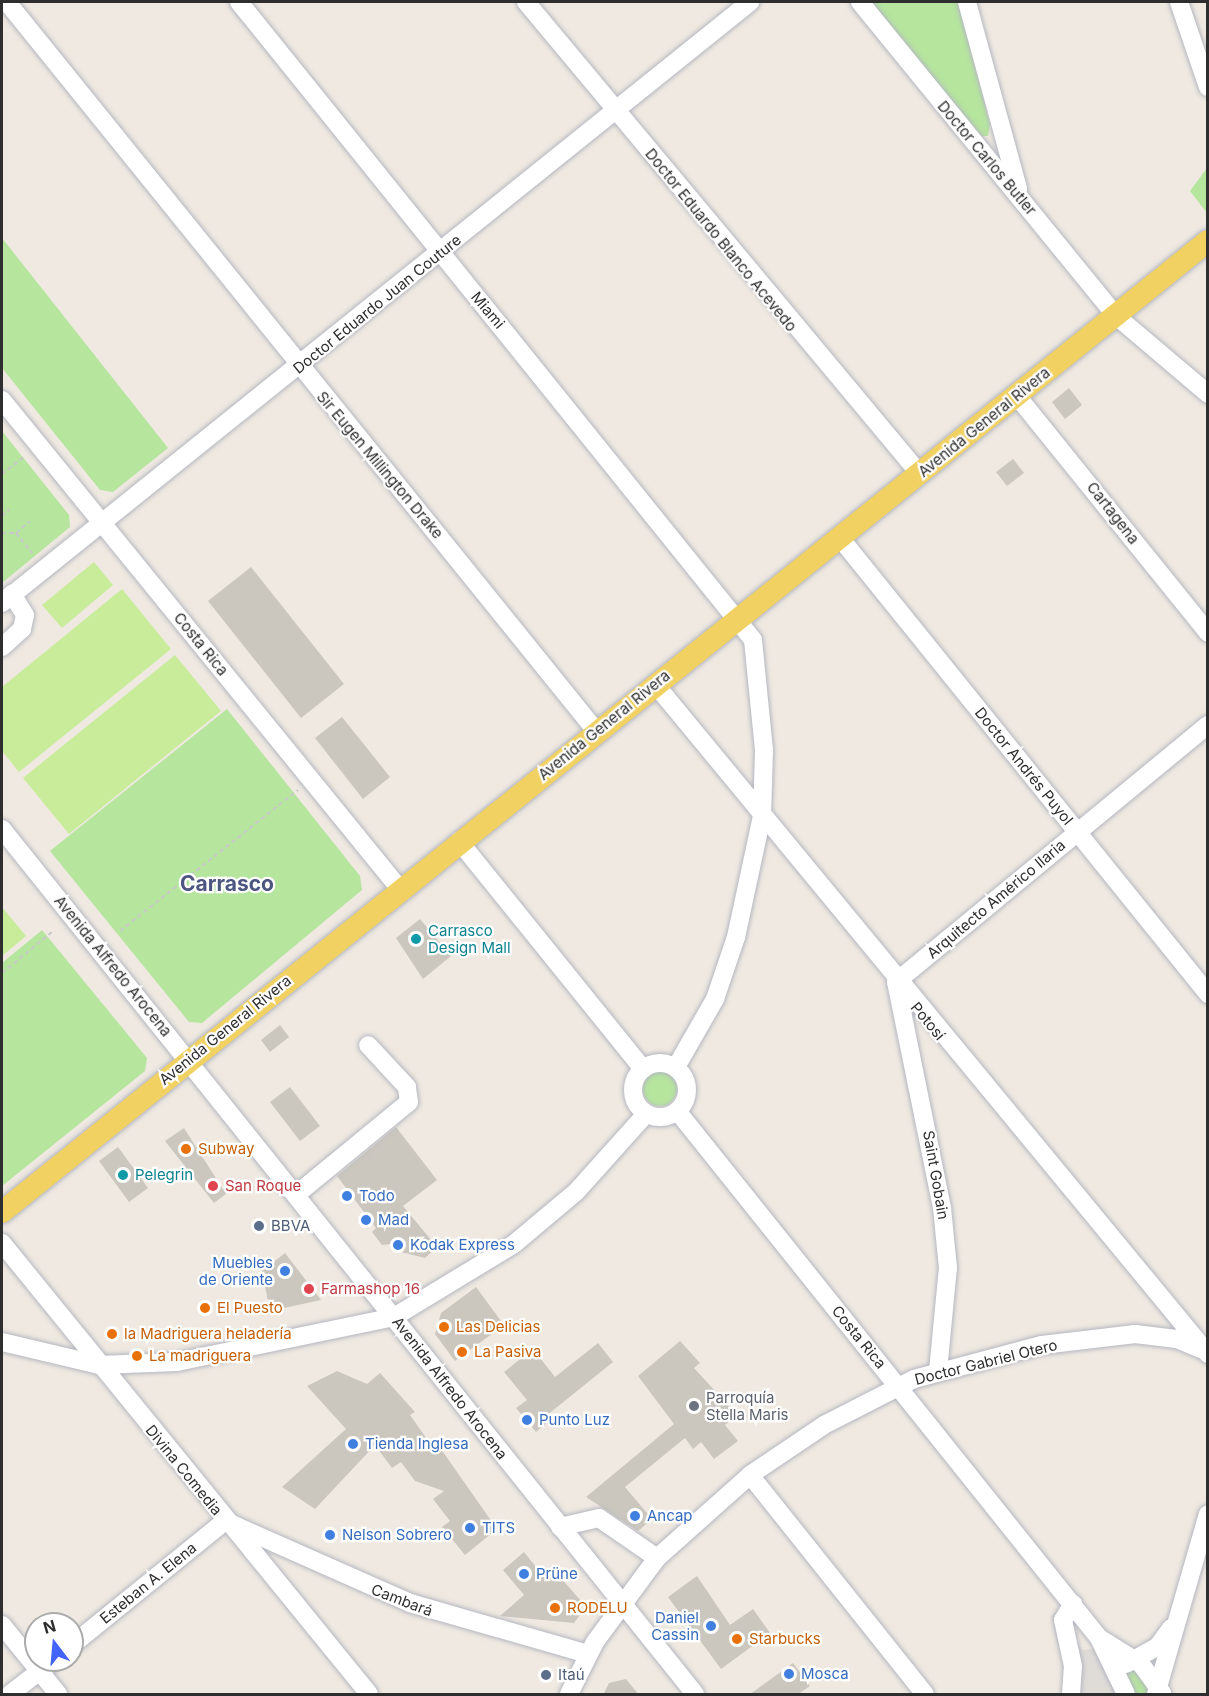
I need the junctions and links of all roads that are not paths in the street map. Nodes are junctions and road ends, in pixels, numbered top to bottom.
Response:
1 (239, 2) edge
2 (526, 2) edge
3 (750, 2) edge
4 (860, 2) edge
5 (967, 2) edge
6 (1179, 2) edge
7 (7, 4) edge
8 (1208, 87) edge
9 (613, 108) junction
10 (1019, 193) junction
11 (1208, 241) edge
12 (442, 254) junction
13 (1114, 315) junction
14 (299, 367) junction
15 (1208, 394) edge
16 (1017, 396) junction
17 (2, 400) edge
18 (920, 474) junction
19 (102, 521) junction
20 (841, 539) junction
21 (7, 598) edge
22 (738, 618) junction
23 (1208, 633) edge
24 (2, 646) edge
25 (655, 684) junction
26 (1208, 725) edge
27 (596, 731) junction
28 (762, 816) junction
29 (2, 829) edge
30 (1077, 832) junction
31 (459, 841) junction
32 (399, 888) junction
33 (896, 982) junction
34 (1208, 994) edge
35 (368, 1045) dead end
36 (190, 1059) junction
37 (676, 1067) junction
38 (643, 1069) junction
39 (678, 1112) junction
40 (646, 1114) junction
41 (297, 1194) junction
42 (2, 1212) edge
43 (2, 1243) edge
44 (394, 1317) junction
45 (2, 1342) edge
46 (1207, 1354) edge
47 (99, 1365) junction
48 (938, 1371) junction
49 (898, 1386) junction
50 (750, 1475) junction
51 (1208, 1515) edge
52 (225, 1521) junction
53 (560, 1527) junction
54 (657, 1558) junction
55 (621, 1604) junction
56 (1073, 1604) junction
57 (2, 1625) edge
58 (1175, 1625) junction
59 (84, 1635) edge
60 (1099, 1638) junction
61 (24, 1653) edge
62 (588, 1654) junction
63 (1132, 1660) junction
64 (39, 1672) joint
65 (1118, 1677) junction
66 (1160, 1693) edge
67 (10, 1695) edge
68 (58, 1695) edge
69 (369, 1695) edge
70 (569, 1695) edge
71 (695, 1695) edge
72 (925, 1695) edge
73 (1071, 1695) edge
74 (1126, 1695) edge

1 - 12 street, Miami
2 - 9 street, Doctor Eduardo Blanco Acevedo
3 - 9 street, Doctor Eduardo Juan Couture
4 - 10 street, Doctor Carlos Butler
5 - 10 street
6 - 8 street
7 - 14 street, Sir Eugen Millington Drake
9 - 12 street, Doctor Eduardo Juan Couture
9 - 18 street, Doctor Eduardo Blanco Acevedo
10 - 13 street, Doctor Carlos Butler
11 - 13 main road, Avenida General Rivera
12 - 14 street, Doctor Eduardo Juan Couture
12 - 22 street, Miami
13 - 15 street, Doctor Carlos Butler
13 - 16 main road, Avenida General Rivera
14 - 19 street, Doctor Eduardo Juan Couture
14 - 27 street, Sir Eugen Millington Drake
16 - 18 main road, Avenida General Rivera
16 - 23 street, Cartagena
17 - 19 street, Costa Rica
18 - 20 main road, Avenida General Rivera
19 - 21 street, Doctor Eduardo Juan Couture
19 - 32 street, Costa Rica
20 - 22 main road, Avenida General Rivera
20 - 30 street, Doctor Andrés Puyol
21 - 24 street
22 - 25 main road, Avenida General Rivera
22 - 28 street, Miami
25 - 27 main road, Avenida General Rivera
25 - 28 street, Potosí
26 - 30 street, Arquitecto Américo Ilaria
27 - 31 main road, Avenida General Rivera
28 - 33 street, Potosí
28 - 37 street, Miami
29 - 36 street, Avenida Alfredo Arocena
30 - 33 street, Arquitecto Américo Ilaria
30 - 34 street, Doctor Andrés Puyol
31 - 32 main road, Avenida General Rivera
31 - 38 street
32 - 36 main road, Avenida General Rivera
33 - 46 street, Potosí
33 - 48 street, Saint Gobain
35 - 41 street
36 - 41 street, Avenida Alfredo Arocena
36 - 42 main road, Avenida General Rivera
37 - 38 street
37 - 39 street
38 - 40 street
39 - 40 street
39 - 49 street, Costa Rica
40 - 44 street
41 - 44 street, Avenida Alfredo Arocena
43 - 47 street, Divina Comedia
44 - 47 street
44 - 53 street, Avenida Alfredo Arocena
45 - 47 street
46 - 48 street, Doctor Gabriel Otero
47 - 52 street, Divina Comedia
48 - 49 street, Doctor Gabriel Otero
49 - 50 street, Doctor Gabriel Otero
49 - 56 street, Costa Rica
50 - 54 street, Doctor Gabriel Otero
50 - 72 street
51 - 58 street
52 - 59 street, Esteban A. Elena
52 - 62 street, Cambará
52 - 69 street, Divina Comedia
53 - 54 street
53 - 55 street, Avenida Alfredo Arocena
54 - 55 street, Doctor Gabriel Otero
55 - 62 street, Doctor Gabriel Otero
55 - 71 street, Avenida Alfredo Arocena
56 - 60 street, Costa Rica
56 - 73 street
57 - 61 street
58 - 63 street
58 - 66 street
60 - 63 street, Costa Rica
60 - 65 street, Costa Rica
62 - 70 street, Doctor Gabriel Otero
63 - 65 street
63 - 66 street, Costa Rica
64 - 67 street
64 - 68 street
65 - 74 street, Costa Rica

